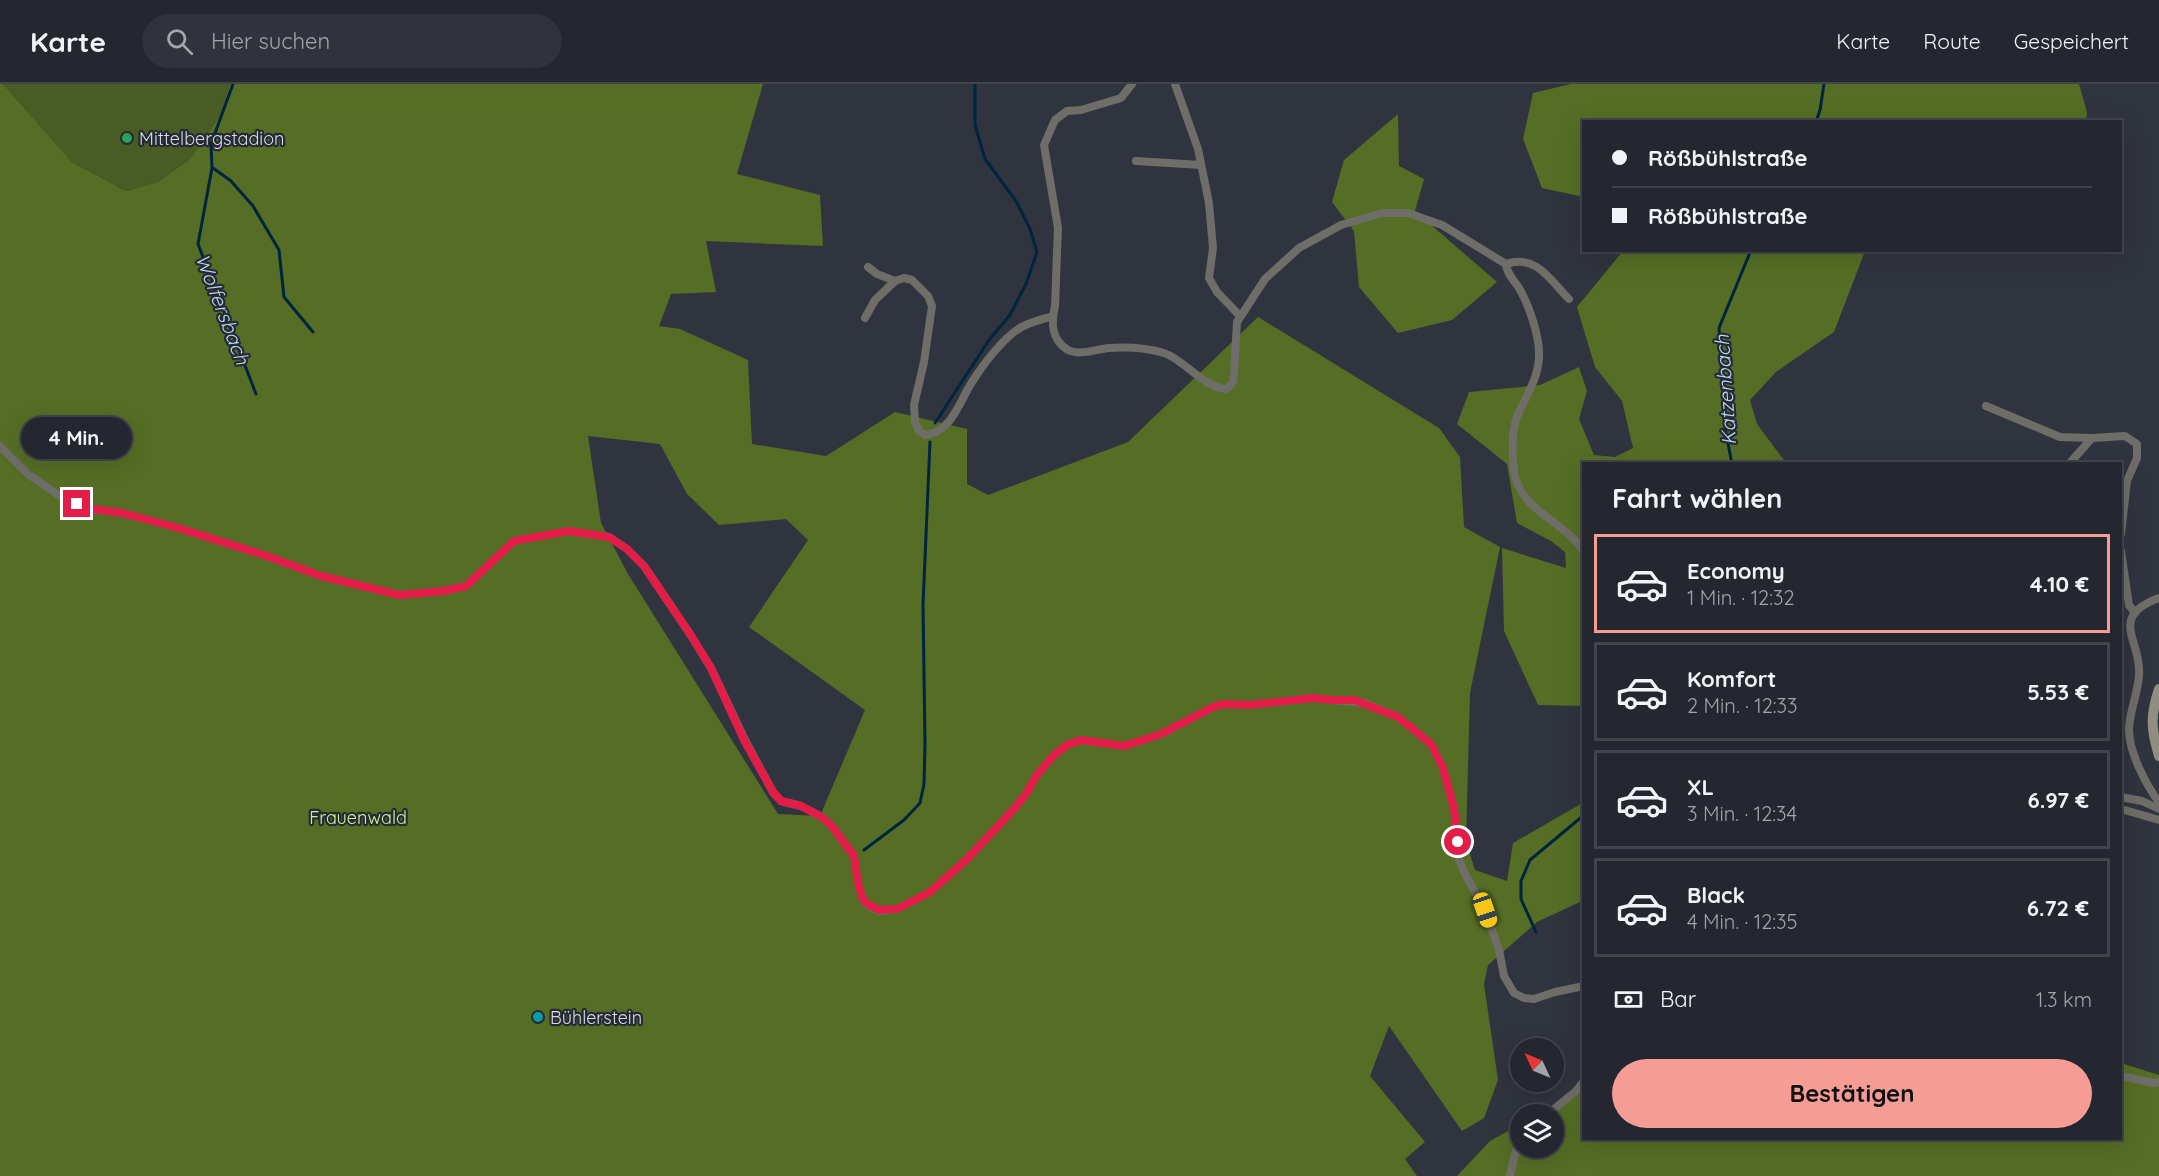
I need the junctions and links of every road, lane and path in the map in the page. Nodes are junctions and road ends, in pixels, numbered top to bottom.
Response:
1 (1132, 84) edge
2 (1175, 84) edge
3 (1136, 161) dead end
4 (1201, 165) junction
5 (1506, 264) junction
6 (868, 267) dead end
7 (895, 281) junction
8 (1569, 299) dead end
9 (1053, 316) junction
10 (1240, 316) junction
11 (865, 318) dead end
12 (1986, 406) dead end
13 (2092, 438) junction
14 (0, 446) edge
15 (2070, 462) edge
16 (2122, 525) edge
17 (1582, 550) edge
18 (2122, 558) edge
19 (2159, 598) edge
20 (2135, 613) junction
21 (2130, 630) junction
22 (2122, 637) edge
23 (2159, 689) edge
24 (2159, 756) edge
25 (2122, 797) edge
26 (2159, 802) edge
27 (2122, 809) edge
28 (2159, 809) edge
29 (2159, 820) edge
30 (1582, 986) edge
31 (2122, 1076) edge
32 (2159, 1082) edge
33 (1582, 1084) edge
34 (1560, 1104) edge
35 (1514, 1158) edge
36 (1510, 1176) edge

1 - 9 street
2 - 4 street
3 - 4 street
4 - 10 street
5 - 8 street
5 - 10 street
5 - 17 street
6 - 7 street
7 - 9 street
7 - 11 street
9 - 10 street
12 - 13 street
13 - 15 street
13 - 16 street
14 - 30 street
18 - 20 street
19 - 20 street
20 - 21 street
21 - 22 street
21 - 26 street
23 - 24 main road
25 - 28 street
27 - 29 street
31 - 32 street
33 - 34 street
35 - 36 street

